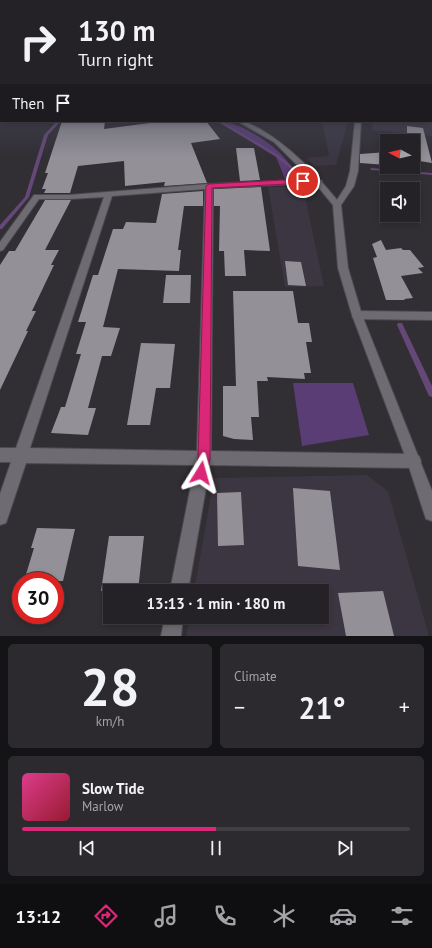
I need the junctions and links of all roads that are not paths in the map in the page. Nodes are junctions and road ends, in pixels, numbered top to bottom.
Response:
1 (242, 122) edge
2 (358, 122) edge
3 (318, 181) junction
4 (209, 186) junction
5 (109, 194) junction
6 (337, 205) junction
7 (0, 248) edge
8 (357, 315) junction
9 (432, 316) edge
10 (0, 455) edge
11 (20, 455) junction
12 (204, 459) junction
13 (414, 461) junction
14 (432, 513) edge
15 (0, 517) edge
16 (180, 584) edge
17 (173, 624) edge
18 (171, 636) edge

1 - 3 street
2 - 6 street
3 - 4 street
3 - 6 street
4 - 5 street
4 - 12 street
5 - 7 street
5 - 11 street
6 - 8 street
8 - 9 street
8 - 13 street
10 - 11 street
11 - 12 street
11 - 15 street
12 - 13 street
12 - 16 street
13 - 14 street
17 - 18 street

